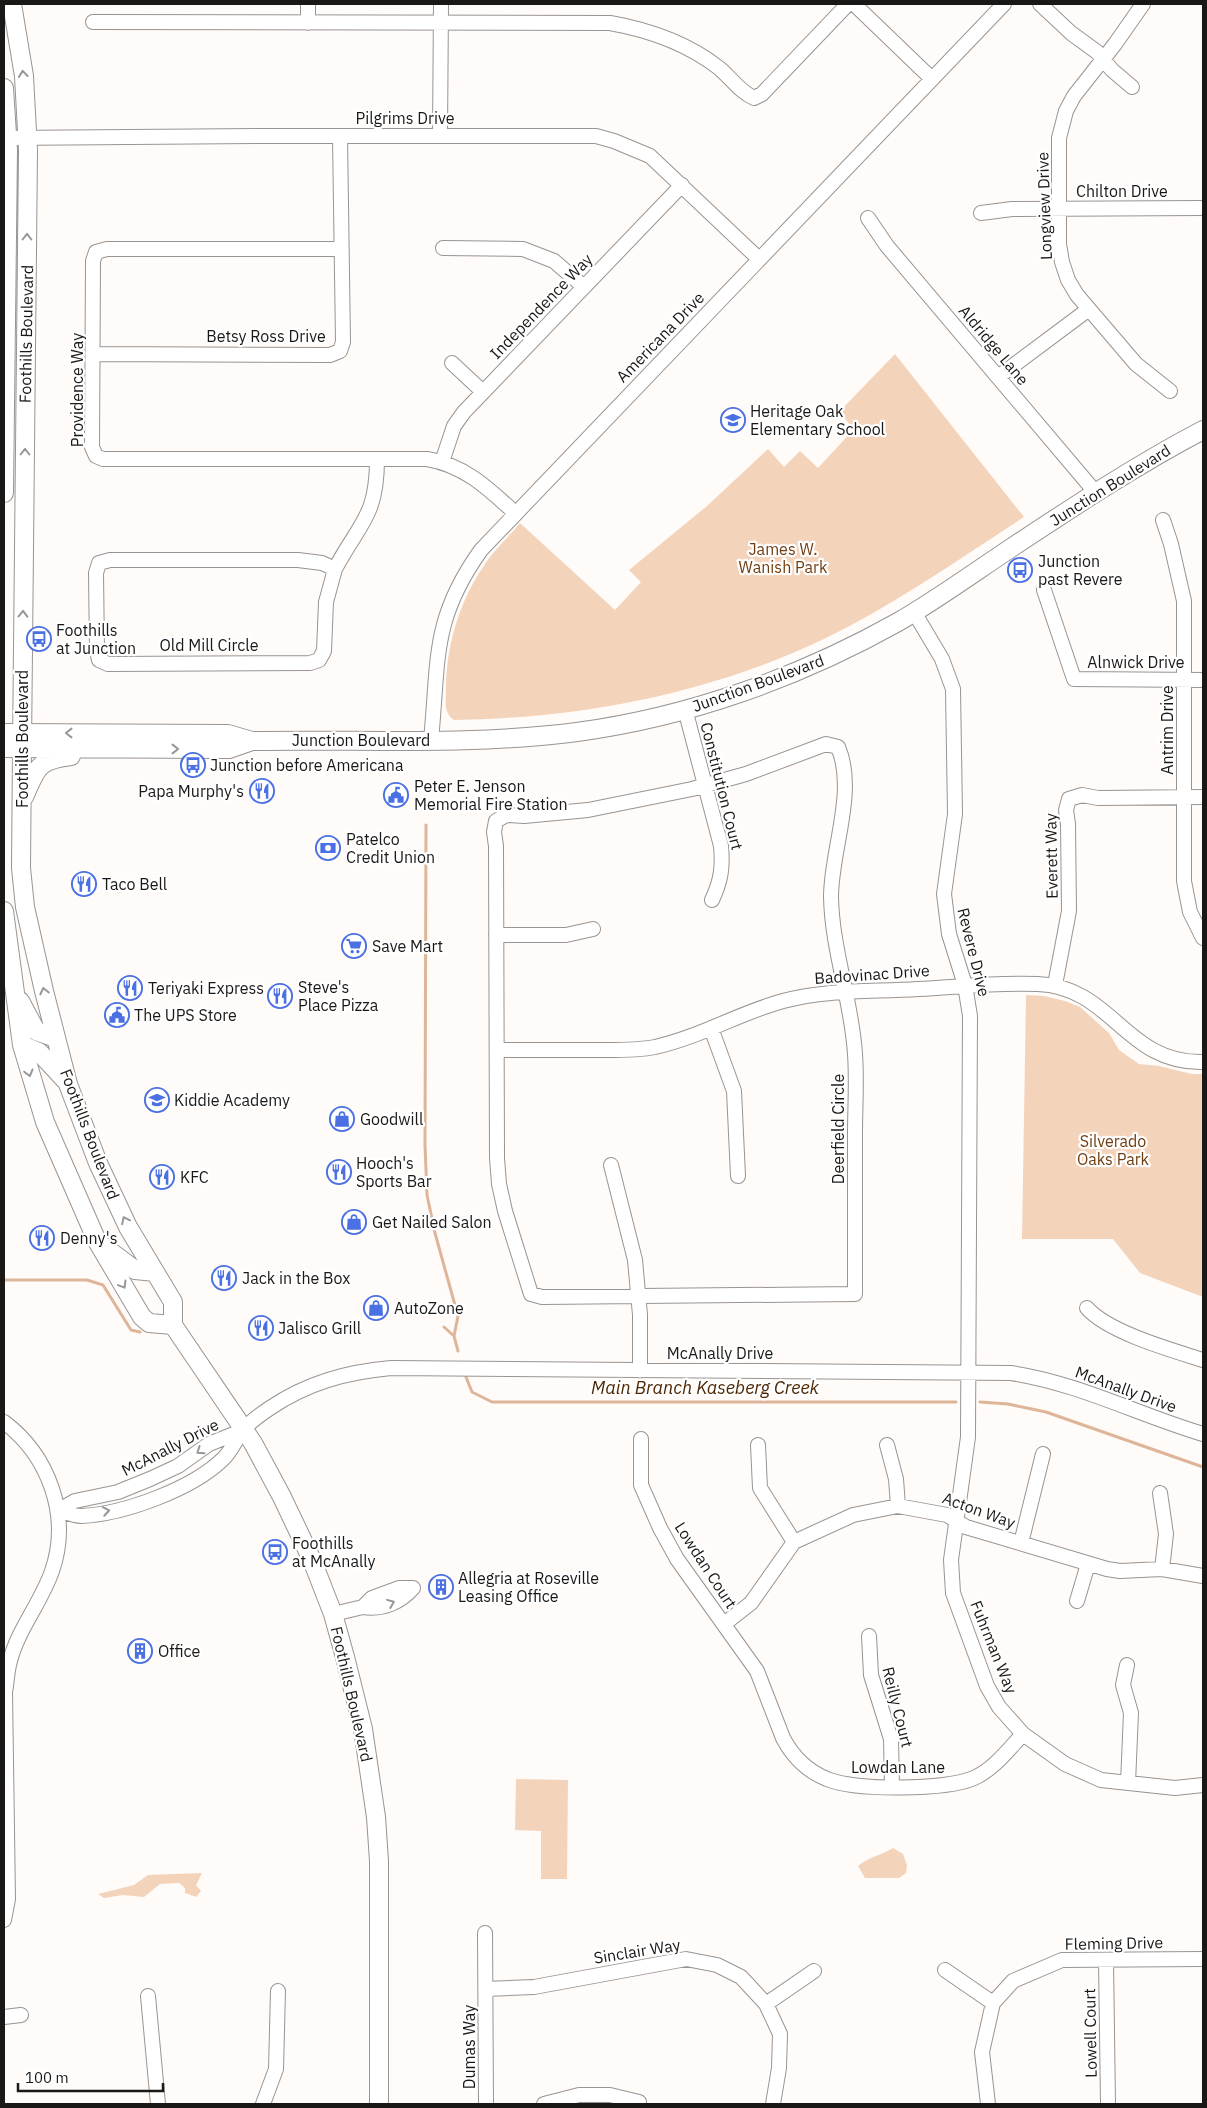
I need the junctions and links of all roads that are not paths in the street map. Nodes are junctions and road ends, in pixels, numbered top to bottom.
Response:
1 (12, 4) edge
2 (308, 4) edge
3 (441, 4) edge
4 (848, 4) edge
5 (854, 4) edge
6 (1004, 4) edge
7 (1040, 4) edge
8 (1143, 4) edge
9 (93, 22) dead end
10 (308, 23) junction
11 (441, 23) junction
12 (1103, 60) junction
13 (932, 79) junction
14 (1132, 87) dead end
15 (4, 88) edge
16 (440, 135) junction
17 (340, 136) junction
18 (6, 138) edge
19 (28, 138) junction
20 (682, 185) junction
21 (1203, 208) edge
22 (1059, 209) junction
23 (981, 213) dead end
24 (868, 218) dead end
25 (443, 248) dead end
26 (341, 249) junction
27 (759, 259) junction
28 (584, 287) junction
29 (1089, 308) junction
30 (94, 354) junction
31 (452, 363) dead end
32 (998, 377) junction
33 (5, 379) edge
34 (1170, 391) dead end
35 (483, 392) junction
36 (1203, 430) edge
37 (377, 458) junction
38 (442, 462) junction
39 (4, 493) edge
40 (1096, 493) junction
41 (515, 513) junction
42 (1163, 520) dead end
43 (334, 569) junction
44 (1044, 590) dead end
45 (914, 612) junction
46 (1184, 680) junction
47 (1203, 680) edge
48 (685, 709) junction
49 (4, 733) edge
50 (22, 740) junction
51 (431, 740) junction
52 (252, 741) junction
53 (4, 748) edge
54 (142, 749) junction
55 (705, 785) junction
56 (1184, 797) junction
57 (1203, 797) edge
58 (21, 803) junction
59 (712, 900) dead end
60 (4, 911) edge
61 (593, 928) dead end
62 (496, 935) junction
63 (1203, 938) edge
64 (965, 985) junction
65 (1055, 985) junction
66 (15, 991) junction
67 (845, 991) junction
68 (711, 1028) junction
69 (56, 1038) junction
70 (22, 1044) junction
71 (497, 1050) junction
72 (1203, 1062) edge
73 (68, 1084) junction
74 (611, 1165) dead end
75 (738, 1176) dead end
76 (97, 1241) junction
77 (155, 1272) junction
78 (639, 1297) junction
79 (1087, 1308) dead end
80 (173, 1325) junction
81 (1203, 1360) edge
82 (640, 1371) junction
83 (968, 1372) junction
84 (4, 1422) edge
85 (244, 1430) junction
86 (1203, 1434) edge
87 (641, 1439) dead end
88 (758, 1445) dead end
89 (888, 1445) dead end
90 (1043, 1454) dead end
91 (1160, 1493) dead end
92 (898, 1506) junction
93 (59, 1510) junction
94 (957, 1521) junction
95 (794, 1542) junction
96 (1021, 1543) junction
97 (1088, 1564) junction
98 (1162, 1569) junction
99 (1203, 1576) edge
100 (413, 1588) dead end
101 (1078, 1601) dead end
102 (332, 1614) junction
103 (724, 1624) junction
104 (869, 1636) dead end
105 (1126, 1665) dead end
106 (1023, 1734) junction
107 (1128, 1784) junction
108 (1203, 1785) edge
109 (892, 1786) junction
110 (4, 1920) edge
111 (485, 1933) dead end
112 (1203, 1959) edge
113 (1106, 1960) junction
114 (945, 1970) dead end
115 (814, 1971) dead end
116 (486, 1989) junction
117 (278, 1991) dead end
118 (148, 1996) dead end
119 (993, 2003) junction
120 (766, 2004) junction
121 (21, 2015) dead end
122 (4, 2016) edge
123 (639, 2102) dead end
124 (158, 2104) edge
125 (264, 2104) edge
126 (379, 2104) edge
127 (486, 2104) edge
128 (544, 2104) edge
129 (772, 2104) edge
130 (988, 2104) edge
131 (1108, 2104) edge

19 -> 1 main road, Foothills Boulevard
2 - 10 street
3 - 11 street
4 - 11 street
5 - 13 street
6 - 13 street, Americana Drive
7 - 12 street
8 - 12 street, Longview Drive
9 - 10 street
10 - 11 street
11 - 16 street
12 - 14 street
12 - 22 street, Longview Drive
13 - 27 street, Americana Drive
15 - 18 main road, Foothills Boulevard
16 - 17 street, Pilgrims Drive
16 - 20 street, Pilgrims Drive
17 - 19 street, Pilgrims Drive
17 - 26 street, Betsy Ross Drive
18 - 19 street, Pilgrims Drive
18 - 33 main road, Foothills Boulevard
50 -> 19 main road, Foothills Boulevard
20 - 27 street, Pilgrims Drive
20 - 28 street, Independence Way
21 - 22 street, Chilton Drive
22 - 23 street, Chilton Drive
22 - 29 street, Longview Drive
24 - 32 street, Aldridge Lane
25 - 28 street
26 - 30 street, Providence Way
26 - 30 street, Betsy Ross Drive
27 - 41 street, Americana Drive
28 - 35 street, Independence Way
29 - 32 street
29 - 34 street, Longview Drive
30 - 37 street, Providence Way
31 - 35 street
32 - 40 street, Aldridge Lane
33 - 39 main road, Foothills Boulevard
35 - 38 street, Independence Way
36 - 40 main road, Junction Boulevard
37 - 38 street, Providence Way
37 - 43 street, Old Mill Circle
38 - 41 street, Providence Way
40 - 45 main road, Junction Boulevard
41 - 51 street, Americana Drive
42 - 46 street, Antrim Drive
43 - 43 street, Old Mill Circle
44 - 46 street, Alnwick Drive
45 - 48 main road, Junction Boulevard
45 - 64 street, Revere Drive
46 - 47 street, Alnwick Drive
46 - 56 street, Antrim Drive
48 - 51 main road, Junction Boulevard
48 - 55 street, Constitution Court
49 - 50 main road, Junction Boulevard
52 -> 50 main road, Junction Boulevard
50 - 53 main road, Junction Boulevard
50 - 54 main road, Junction Boulevard
50 - 58 main road, Foothills Boulevard
51 - 52 main road, Junction Boulevard
54 -> 52 main road, Junction Boulevard
54 - 58 main road
55 - 59 street, Constitution Court
55 - 62 street, Deerfield Circle
55 - 67 street, Deerfield Circle
56 - 57 street, Everett Way
56 - 63 street, Antrim Drive
56 - 65 street, Everett Way
69 -> 58 main road, Foothills Boulevard
60 - 66 main road
61 - 62 street
62 - 71 street, Deerfield Circle
64 - 65 street, Badovinac Drive
64 - 67 street, Badovinac Drive
64 - 83 street, Revere Drive
65 - 72 street, Badovinac Drive
66 - 69 main road
66 - 70 main road
67 - 68 street, Badovinac Drive
67 - 78 street, Deerfield Circle
68 - 71 street, Badovinac Drive
68 - 75 street
69 - 73 main road, Foothills Boulevard
70 - 73 main road
70 -> 76 main road
71 - 78 street, Deerfield Circle
77 -> 73 main road, Foothills Boulevard
74 - 78 street
76 - 77 main road
76 -> 80 main road
77 - 80 main road, Foothills Boulevard
78 - 82 street
79 - 81 street
80 - 85 main road, Foothills Boulevard
82 - 83 street, McAnally Drive
82 - 85 street, McAnally Drive
83 - 86 street, McAnally Drive
83 - 94 street, Fuhrman Way
84 - 93 street
85 -> 93 street, McAnally Drive
93 -> 85 street, McAnally Drive
85 - 102 main road, Foothills Boulevard
87 - 103 street, Lowdan Court
88 - 95 street
89 - 92 street
90 - 96 street
91 - 98 street
92 - 94 street, Acton Way
92 - 95 street, Acton Way
93 - 110 street
94 - 96 street, Acton Way
94 - 106 street, Fuhrman Way
95 - 103 street
96 - 97 street, Acton Way
97 - 98 street, Acton Way
97 - 101 street
98 - 99 street, Acton Way
100 - 102 street
102 - 126 main road, Foothills Boulevard
103 - 109 street, Lowdan Lane
104 - 109 street, Reilly Court
105 - 107 street
106 - 107 street, Fuhrman Way
106 - 109 street, Lowdan Lane
107 - 108 street, Fuhrman Way
111 - 116 street, Dumas Way
112 - 113 street, Fleming Drive
113 - 119 street, Fleming Drive
113 - 131 street, Lowell Court
114 - 119 street
115 - 120 street
116 - 120 street, Sinclair Way
116 - 127 street, Dumas Way
117 - 125 street
118 - 124 street
119 - 130 street, Fleming Drive
120 - 129 street, Sinclair Way
121 - 122 street
123 - 128 street

